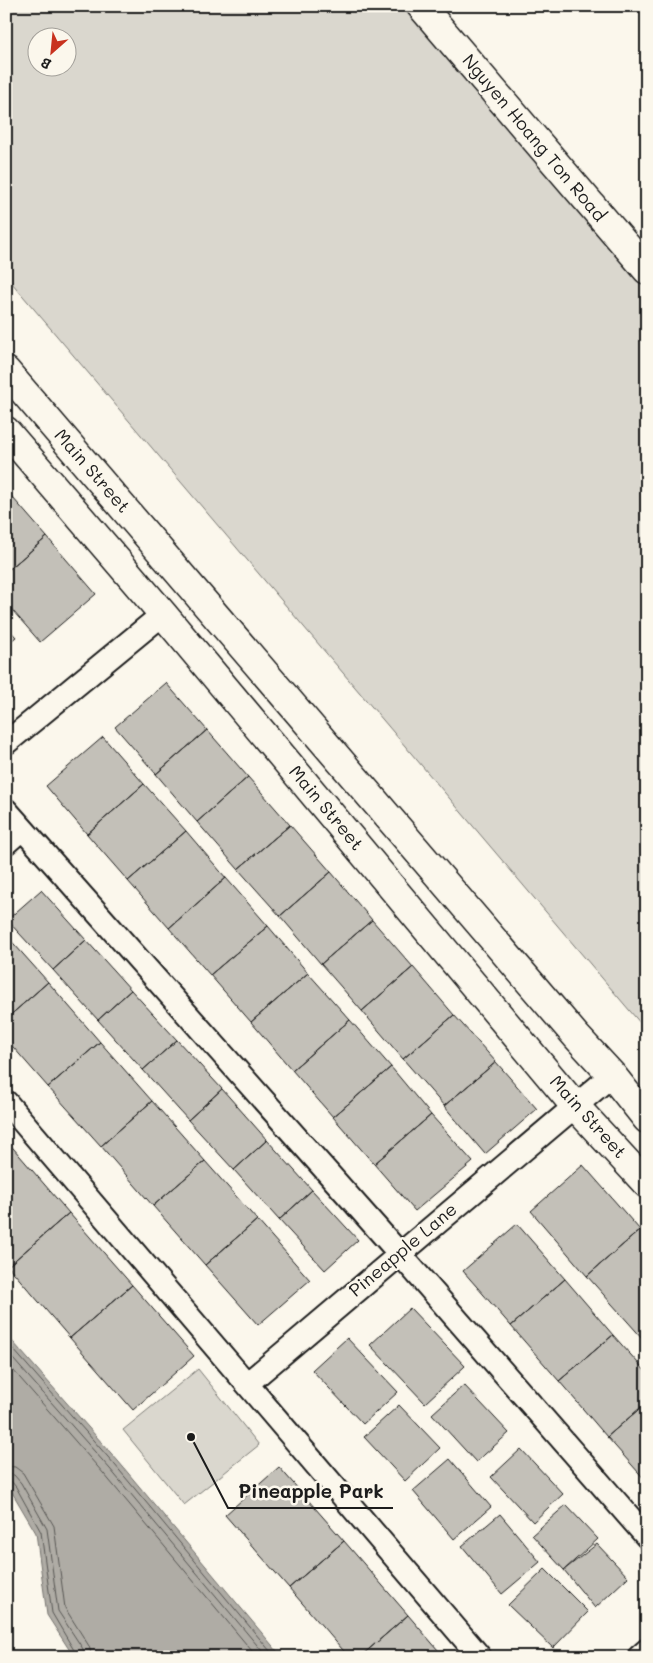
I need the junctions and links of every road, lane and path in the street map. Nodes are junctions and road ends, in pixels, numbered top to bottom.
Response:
1 (422, 6) edge
2 (647, 270) edge
3 (6, 371) edge
4 (6, 431) edge
5 (163, 614) junction
6 (6, 743) edge
7 (6, 810) edge
8 (14, 836) edge
9 (612, 1075) junction
10 (6, 1102) edge
11 (568, 1112) junction
12 (647, 1119) edge
13 (647, 1184) edge
14 (399, 1253) junction
15 (248, 1384) junction
16 (647, 1537) edge
17 (647, 1650) edge
18 (480, 1657) edge
19 (639, 1657) edge

1 - 2 street, Nguyen Hoang Ton Road
3 - 9 street, Main Street
4 - 5 street, Main Street
5 - 6 street
5 - 11 street, Main Street
7 - 8 street
8 - 14 street
9 - 11 street, Pineapple Lane
9 - 12 street, Main Street
10 - 15 street
11 - 13 street, Main Street
11 - 14 street, Pineapple Lane
14 - 15 street, Pineapple Lane
14 - 16 street
15 - 18 street
17 - 19 street

